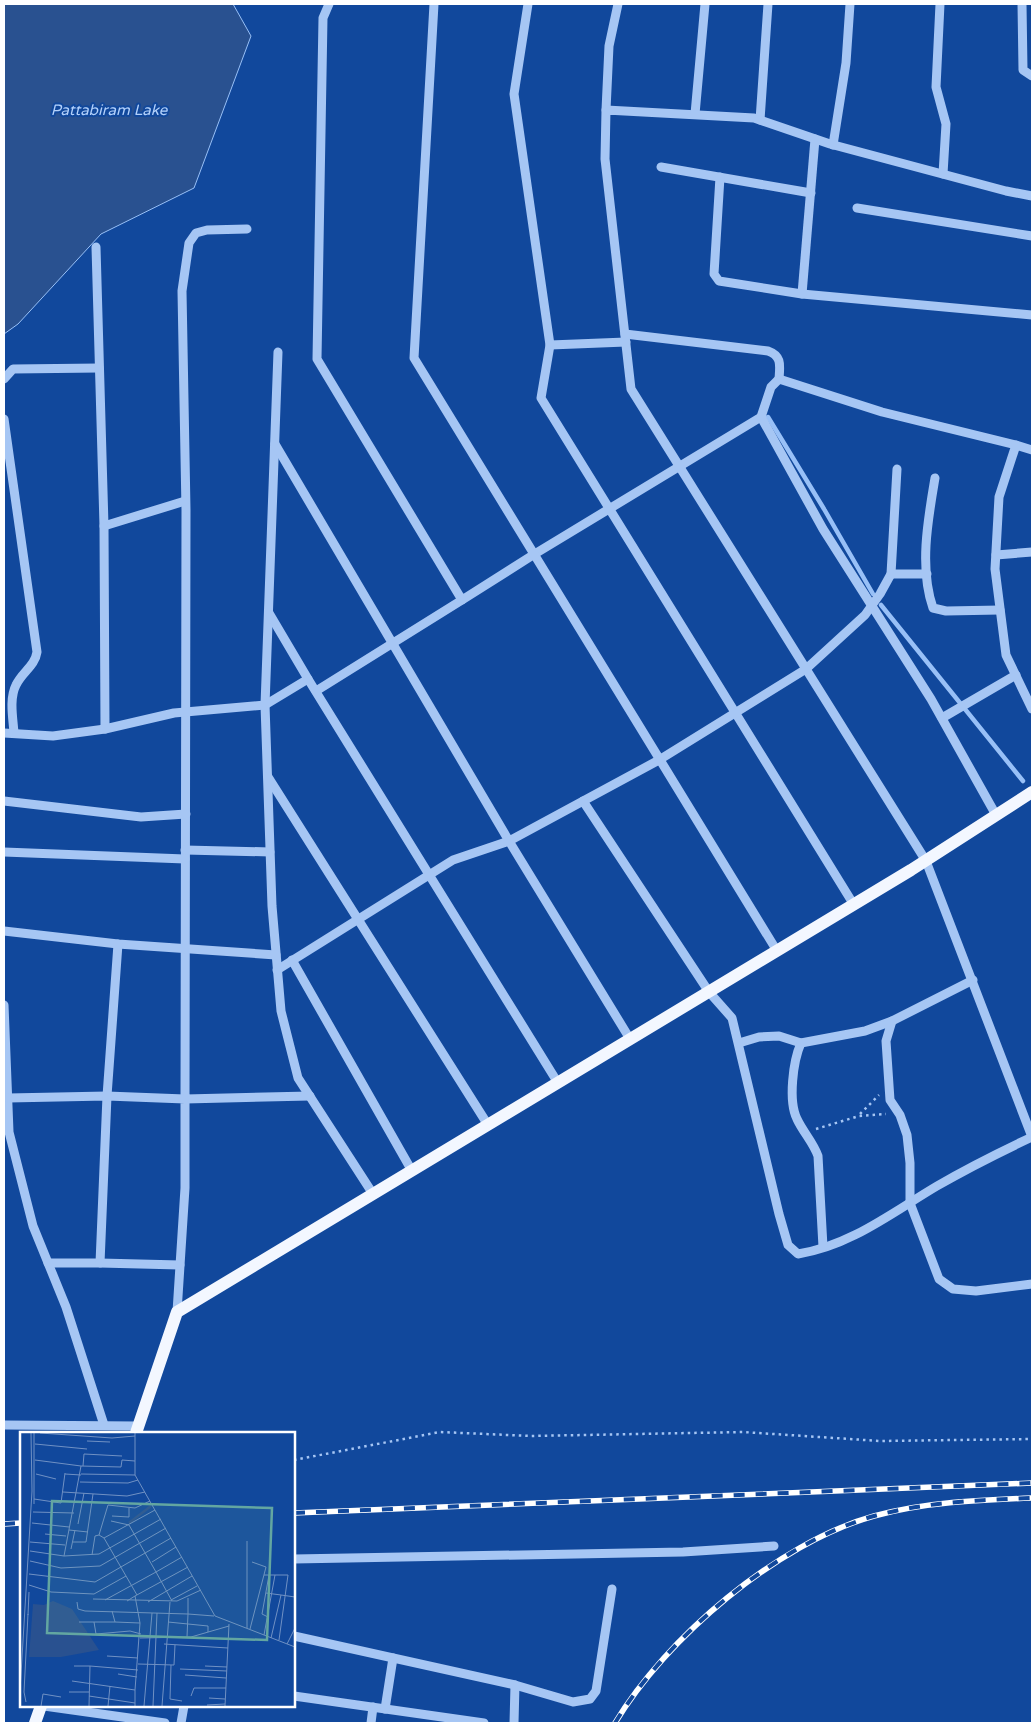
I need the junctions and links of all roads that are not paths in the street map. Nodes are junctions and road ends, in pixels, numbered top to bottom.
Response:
1 (329, 4) edge
2 (434, 4) edge
3 (528, 4) edge
4 (618, 4) edge
5 (705, 4) edge
6 (768, 4) edge
7 (850, 4) edge
8 (940, 4) edge
9 (1022, 4) edge
10 (1032, 76) edge
11 (606, 110) junction
12 (696, 114) junction
13 (760, 120) junction
14 (815, 140) junction
15 (833, 145) junction
16 (661, 167) dead end
17 (943, 174) junction
18 (720, 177) junction
19 (810, 194) junction
20 (1032, 196) edge
21 (858, 208) dead end
22 (247, 229) dead end
23 (1032, 236) edge
24 (96, 247) dead end
25 (802, 294) junction
26 (1032, 315) edge
27 (626, 338) junction
28 (550, 346) junction
29 (278, 352) dead end
30 (99, 368) junction
31 (4, 379) edge
32 (779, 379) junction
33 (760, 417) junction
34 (4, 419) edge
35 (275, 444) junction
36 (1016, 445) junction
37 (1032, 450) edge
38 (679, 466) junction
39 (897, 469) dead end
40 (935, 478) dead end
41 (185, 501) junction
42 (610, 508) junction
43 (104, 526) junction
44 (1032, 552) edge
45 (533, 554) junction
46 (996, 555) junction
47 (891, 574) junction
48 (927, 574) junction
49 (462, 600) junction
50 (872, 607) junction
51 (1000, 610) junction
52 (269, 612) junction
53 (390, 643) junction
54 (806, 669) junction
55 (1016, 675) junction
56 (308, 679) junction
57 (316, 691) junction
58 (265, 705) junction
59 (1032, 709) edge
60 (186, 712) junction
61 (735, 712) junction
62 (942, 718) junction
63 (105, 729) junction
64 (4, 733) edge
65 (14, 733) junction
66 (659, 760) junction
67 (268, 777) junction
68 (1032, 792) edge
69 (4, 801) edge
70 (583, 801) junction
71 (186, 814) junction
72 (996, 816) junction
73 (509, 841) junction
74 (4, 852) edge
75 (270, 852) junction
76 (185, 854) junction
77 (926, 861) junction
78 (430, 874) junction
79 (854, 905) junction
80 (359, 920) junction
81 (4, 930) edge
82 (118, 944) junction
83 (186, 949) junction
84 (777, 951) junction
85 (276, 955) junction
86 (292, 960) junction
87 (278, 970) junction
88 (973, 980) junction
89 (709, 992) junction
90 (4, 1005) edge
91 (892, 1020) junction
92 (630, 1039) junction
93 (800, 1043) junction
94 (739, 1044) junction
95 (558, 1083) junction
96 (107, 1096) junction
97 (310, 1096) junction
98 (8, 1098) junction
99 (185, 1099) junction
100 (488, 1125) junction
101 (1032, 1137) edge
102 (412, 1171) junction
103 (373, 1194) junction
104 (910, 1203) junction
105 (824, 1247) junction
106 (100, 1262) junction
107 (48, 1263) junction
108 (180, 1265) junction
109 (1032, 1284) edge
110 (177, 1312) junction
111 (4, 1425) edge
112 (104, 1425) junction
113 (137, 1430) edge
114 (774, 1546) dead end
115 (295, 1559) edge
116 (612, 1589) dead end
117 (295, 1636) edge
118 (393, 1658) junction
119 (515, 1685) junction
120 (295, 1696) edge
121 (42, 1707) edge
122 (49, 1707) edge
123 (184, 1707) edge
124 (373, 1707) junction
125 (385, 1709) junction
126 (35, 1723) edge
127 (166, 1723) edge
128 (181, 1723) edge
129 (371, 1723) edge
130 (484, 1723) edge
131 (514, 1723) edge

1 - 49 street
2 - 45 street
3 - 28 street
4 - 11 street
5 - 12 street
6 - 13 street
7 - 15 street
8 - 17 street
9 - 10 street
11 - 12 street
11 - 27 street
12 - 13 street
13 - 14 street
14 - 15 street
14 - 19 street
15 - 17 street
16 - 18 street
17 - 20 street
18 - 19 street
18 - 25 street
19 - 25 street
21 - 23 street
22 - 41 street
24 - 30 street
25 - 26 street
27 - 28 street
27 - 32 street
27 - 38 street
28 - 42 street
29 - 35 street
30 - 31 street
30 - 43 street
32 - 33 street
32 - 36 street
33 - 38 street
33 - 50 street
34 - 65 street
35 - 52 street
35 - 53 street
36 - 37 street
36 - 46 street
38 - 42 street
38 - 54 street
39 - 47 street
40 - 48 street
41 - 43 street
41 - 60 street
42 - 45 street
42 - 61 street
43 - 63 street
44 - 46 street
45 - 49 street
45 - 66 street
46 - 51 street
47 - 48 street
47 - 50 street
48 - 51 street
49 - 53 street
50 - 54 street
50 - 62 street
51 - 55 street
52 - 56 street
52 - 58 street
53 - 57 street
53 - 73 street
54 - 61 street
54 - 77 street
55 - 59 street
55 - 62 street
56 - 57 street
56 - 58 street
57 - 78 street
58 - 60 street
58 - 67 street
60 - 63 street
60 - 71 street
61 - 66 street
61 - 79 street
62 - 72 street
63 - 65 street
64 - 65 street
66 - 70 street
66 - 84 street
67 - 75 street
67 - 80 street
68 - 72 main road
69 - 71 street
70 - 73 street
70 - 89 street
71 - 76 street
72 - 77 main road
73 - 78 street
73 - 92 street
74 - 76 street
75 - 76 street
75 - 85 street
76 - 83 street
77 - 79 main road
77 - 88 street
78 - 80 street
78 - 95 street
79 - 84 main road
80 - 86 street
80 - 100 street
81 - 82 street
82 - 83 street
82 - 96 street
83 - 85 street
83 - 99 street
84 - 89 main road
85 - 87 street
86 - 87 street
86 - 102 street
87 - 97 street
88 - 91 street
88 - 101 street
89 - 92 main road
89 - 94 street
90 - 98 street
91 - 93 street
91 - 104 street
92 - 95 main road
93 - 94 street
93 - 105 street
94 - 105 street
95 - 100 main road
96 - 98 street
96 - 99 street
96 - 106 street
97 - 99 street
97 - 103 street
98 - 107 street
99 - 108 street
100 - 102 main road
101 - 104 street
102 - 103 main road
103 - 110 main road
104 - 105 street
104 - 109 street
106 - 107 street
106 - 108 street
107 - 112 street
108 - 110 street
110 - 113 main road
111 - 112 street
112 - 113 street
114 - 115 street
116 - 119 street
117 - 118 street
118 - 119 street
118 - 125 street
119 - 131 street
120 - 124 street
121 - 126 main road
122 - 127 street
123 - 128 street
124 - 125 street
124 - 129 street
125 - 130 street

